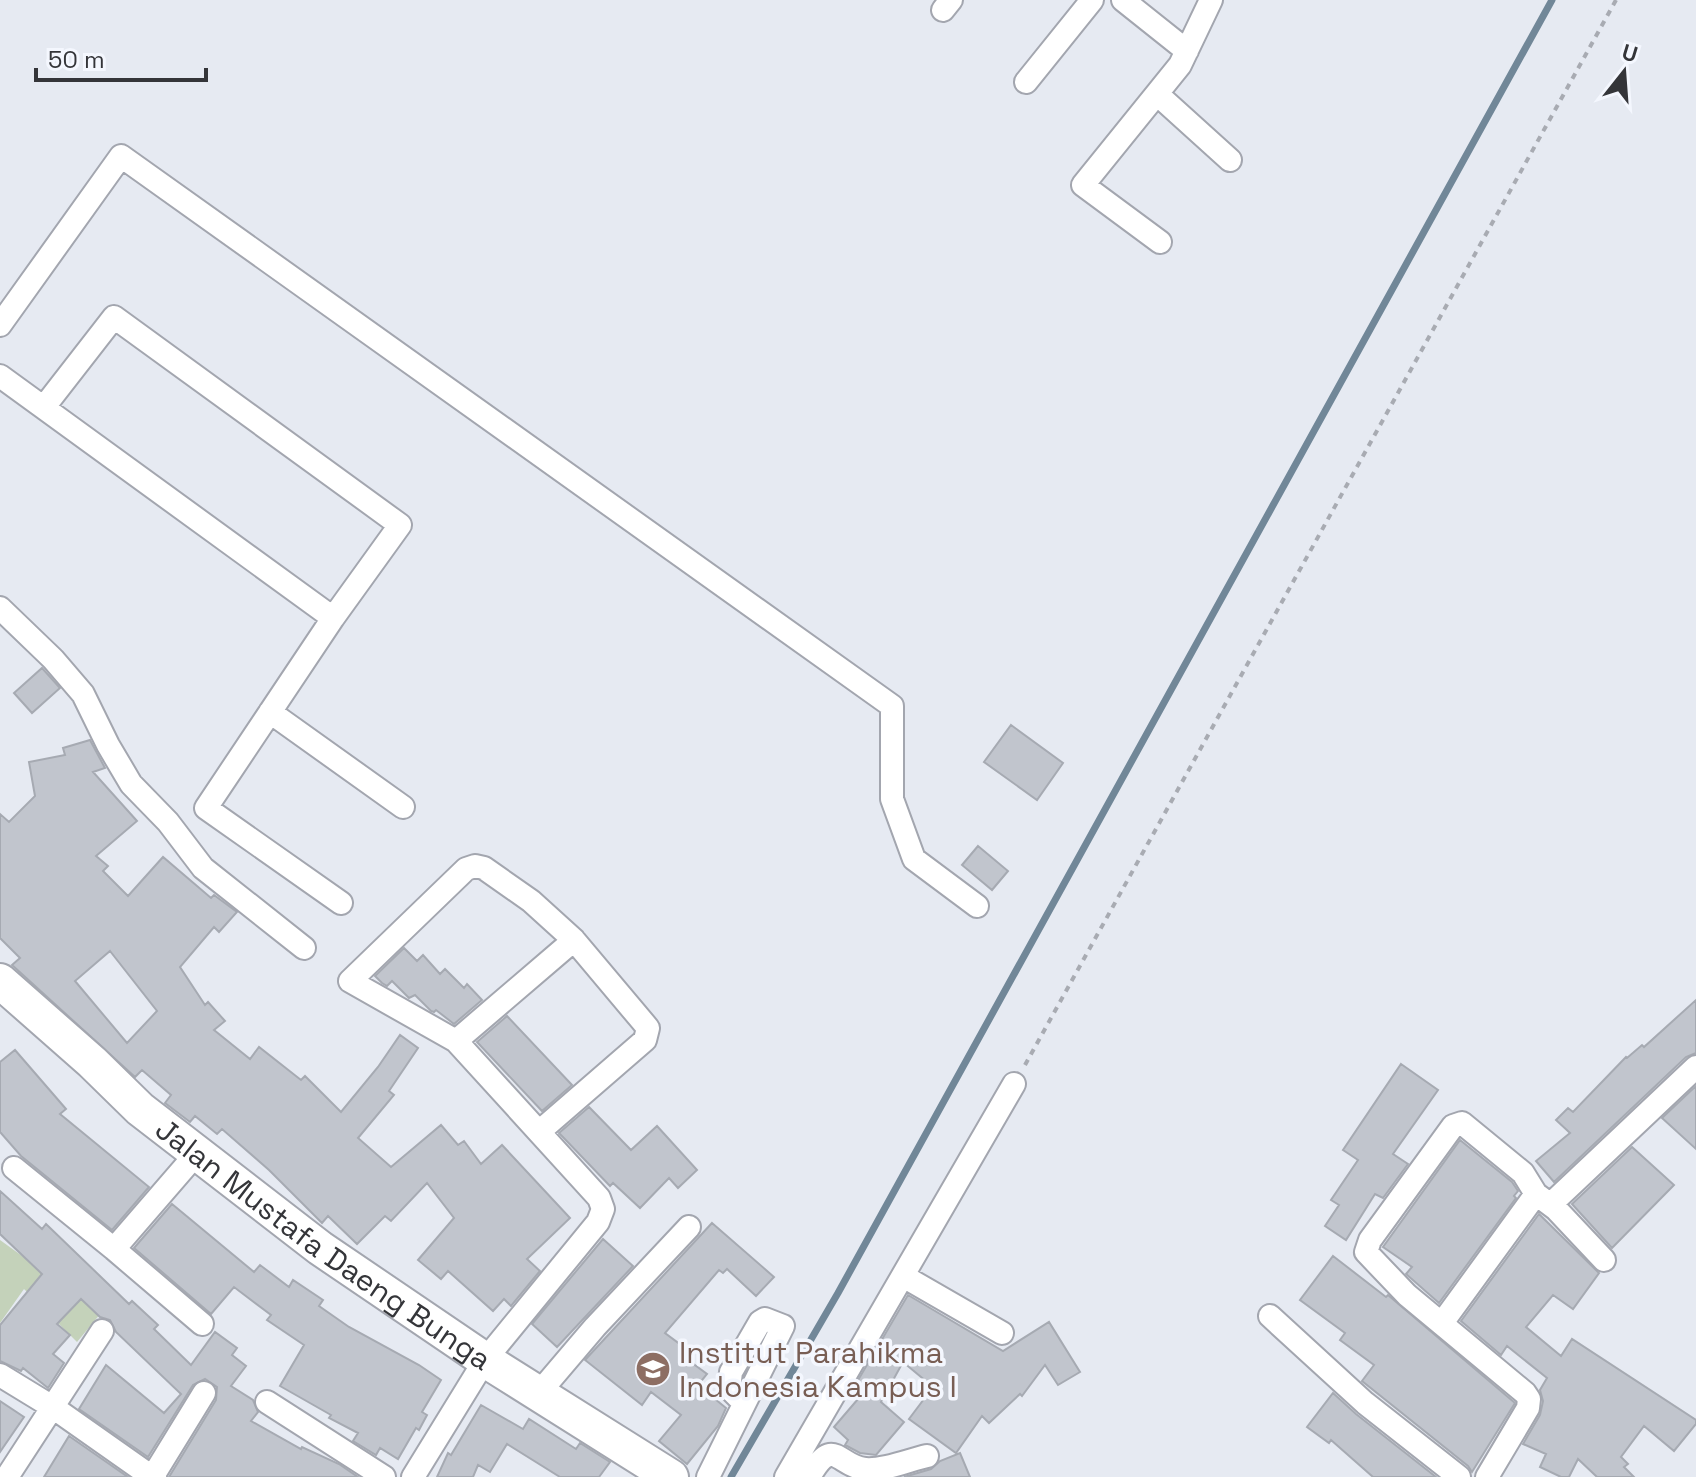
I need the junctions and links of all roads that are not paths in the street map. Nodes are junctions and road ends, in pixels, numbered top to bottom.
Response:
1 (1092, 0) edge
2 (1123, 0) edge
3 (1211, 0) edge
4 (1187, 51) junction
5 (1026, 82) dead end
6 (1157, 94) junction
7 (1230, 160) dead end
8 (1160, 242) dead end
9 (0, 325) edge
10 (0, 376) edge
11 (44, 407) junction
12 (0, 608) edge
13 (333, 618) junction
14 (270, 712) junction
15 (403, 807) dead end
16 (341, 903) dead end
17 (977, 906) dead end
18 (574, 940) junction
19 (304, 948) dead end
20 (0, 981) edge
21 (456, 1041) junction
22 (1696, 1067) edge
23 (1014, 1084) road end
24 (540, 1131) junction
25 (197, 1153) junction
26 (14, 1168) dead end
27 (1543, 1199) junction
28 (689, 1227) dead end
29 (114, 1249) junction
30 (1604, 1260) dead end
31 (903, 1276) junction
32 (1270, 1316) dead end
33 (1442, 1323) junction
34 (202, 1324) dead end
35 (102, 1331) dead end
36 (1002, 1333) dead end
37 (485, 1360) junction
38 (0, 1375) edge
39 (204, 1393) dead end
40 (538, 1394) junction
41 (267, 1402) dead end
42 (458, 1403) junction
43 (744, 1403) dead end
44 (54, 1408) junction
45 (927, 1456) dead end
46 (7, 1477) edge
47 (153, 1477) edge
48 (384, 1477) edge
49 (395, 1477) edge
50 (413, 1477) edge
51 (671, 1477) edge
52 (708, 1477) edge
53 (786, 1477) edge
54 (809, 1477) edge
55 (1459, 1477) edge
56 (1487, 1477) edge

1 - 5 street
2 - 4 street
3 - 4 street
4 - 6 street
6 - 7 street
6 - 8 street
9 - 17 street
10 - 11 street
11 - 13 street
11 - 13 street
12 - 19 street
13 - 14 street
14 - 15 street
14 - 16 street
18 - 21 street
18 - 21 street
18 - 24 street
20 - 25 main road, Jalan Mustafa Daeng Bunga
21 - 24 street
22 - 27 street
23 - 31 street
24 - 37 street
25 - 29 street
25 - 37 main road, Jalan Mustafa Daeng Bunga
26 - 29 street
27 - 30 street
27 - 33 street
27 - 33 street
28 - 40 street
29 - 34 street
31 - 36 street
31 - 53 street
32 - 55 street
33 - 56 street
35 - 44 street
37 - 40 main road, Jalan Mustafa Daeng Bunga
37 - 42 street
38 - 44 street
39 - 47 street
40 - 51 main road, Jalan Mustafa Daeng Bunga
41 - 48 street
42 - 49 street
42 - 50 street
43 - 52 street
44 - 46 street
44 - 47 street
45 - 54 street

